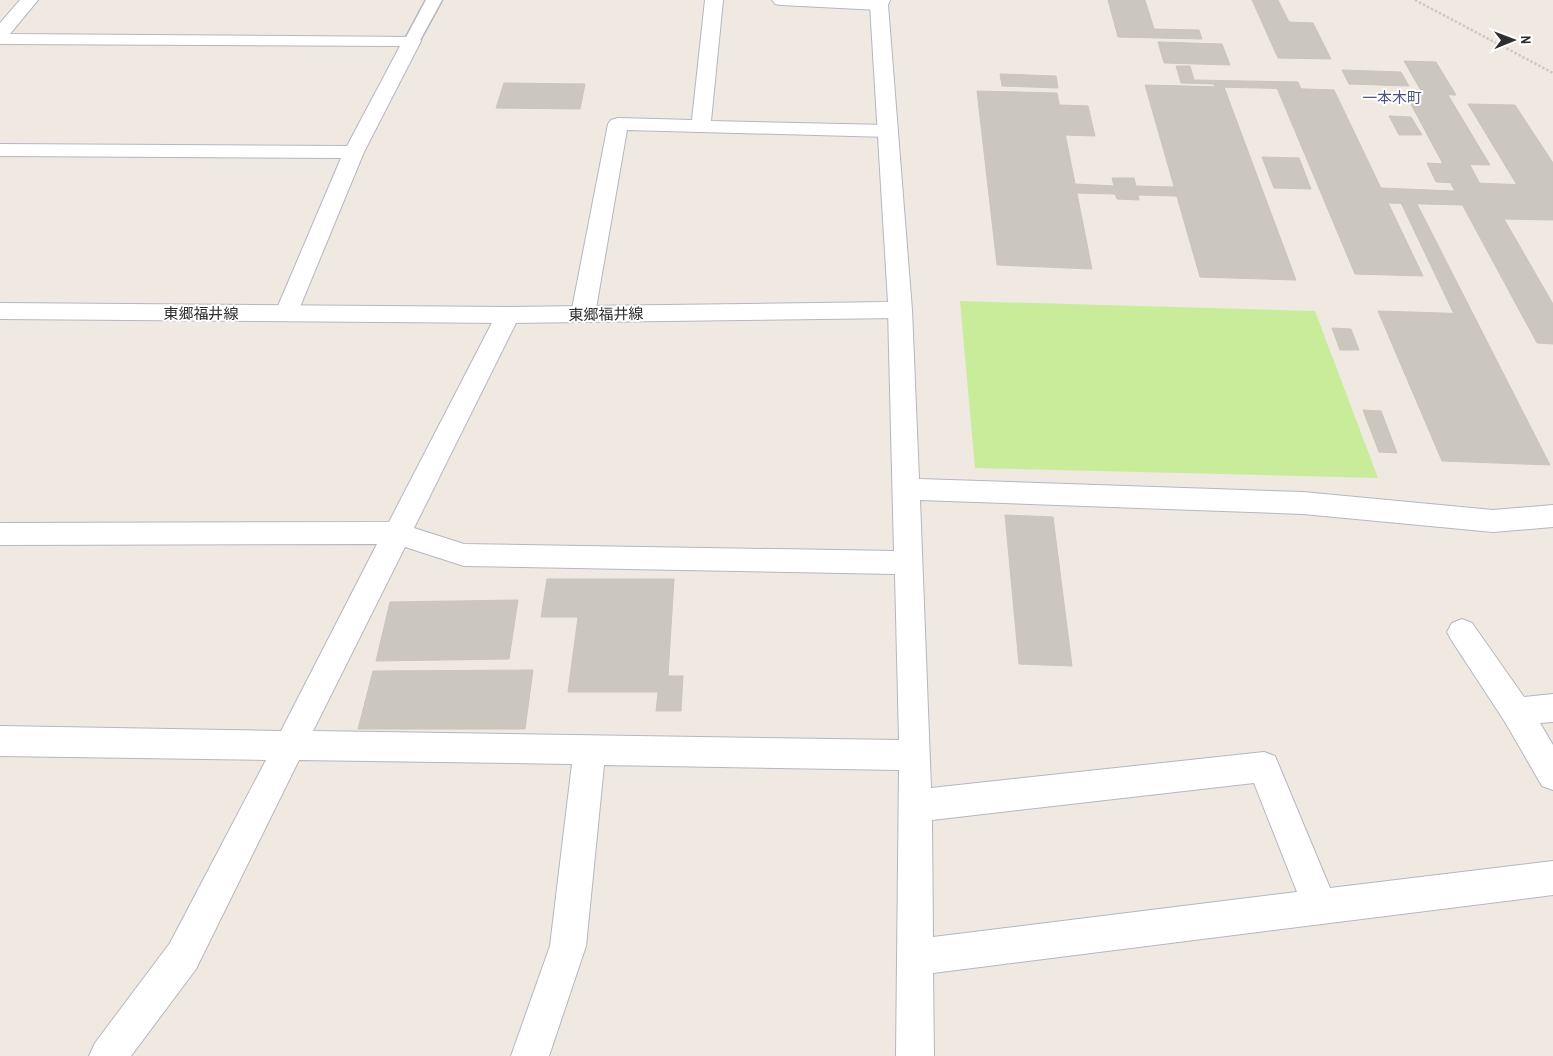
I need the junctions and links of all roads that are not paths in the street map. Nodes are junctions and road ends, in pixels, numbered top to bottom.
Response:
1 (29, 0) edge
2 (434, 0) edge
3 (714, 0) edge
4 (781, 0) edge
5 (880, 3) edge
6 (0, 34) edge
7 (0, 40) edge
8 (412, 41) junction
9 (701, 126) junction
10 (888, 131) junction
11 (0, 150) edge
12 (354, 152) junction
13 (900, 310) junction
14 (0, 311) edge
15 (287, 313) junction
16 (583, 314) junction
17 (508, 315) junction
18 (906, 489) junction
19 (1553, 516) edge
20 (396, 533) junction
21 (0, 534) edge
22 (908, 564) junction
23 (1462, 632) dead end
24 (1553, 708) edge
25 (1516, 712) junction
26 (0, 741) edge
27 (288, 745) junction
28 (590, 750) junction
29 (915, 755) junction
30 (1553, 775) edge
31 (915, 806) junction
32 (1553, 878) edge
33 (1320, 907) junction
34 (917, 957) junction
35 (108, 1056) edge
36 (530, 1056) edge
37 (916, 1056) edge

1 - 6 street
2 - 8 street
3 - 9 street
4 - 5 street
5 - 10 street
7 - 8 street
8 - 12 street
9 - 10 street
9 - 16 street
10 - 13 street
11 - 12 street
12 - 15 street
13 - 16 street, 東郷福井線
13 - 18 street
14 - 15 street, 東郷福井線
15 - 17 street, 東郷福井線
16 - 17 street, 東郷福井線
17 - 20 street
18 - 19 street
18 - 22 street
20 - 21 street
20 - 22 street
20 - 27 street
22 - 29 street
23 - 25 street
24 - 25 street
25 - 30 street
26 - 27 street
27 - 28 street
27 - 35 street
28 - 29 street
28 - 36 street
29 - 31 street
31 - 33 street
31 - 34 street
32 - 33 street
33 - 34 street
34 - 37 street

